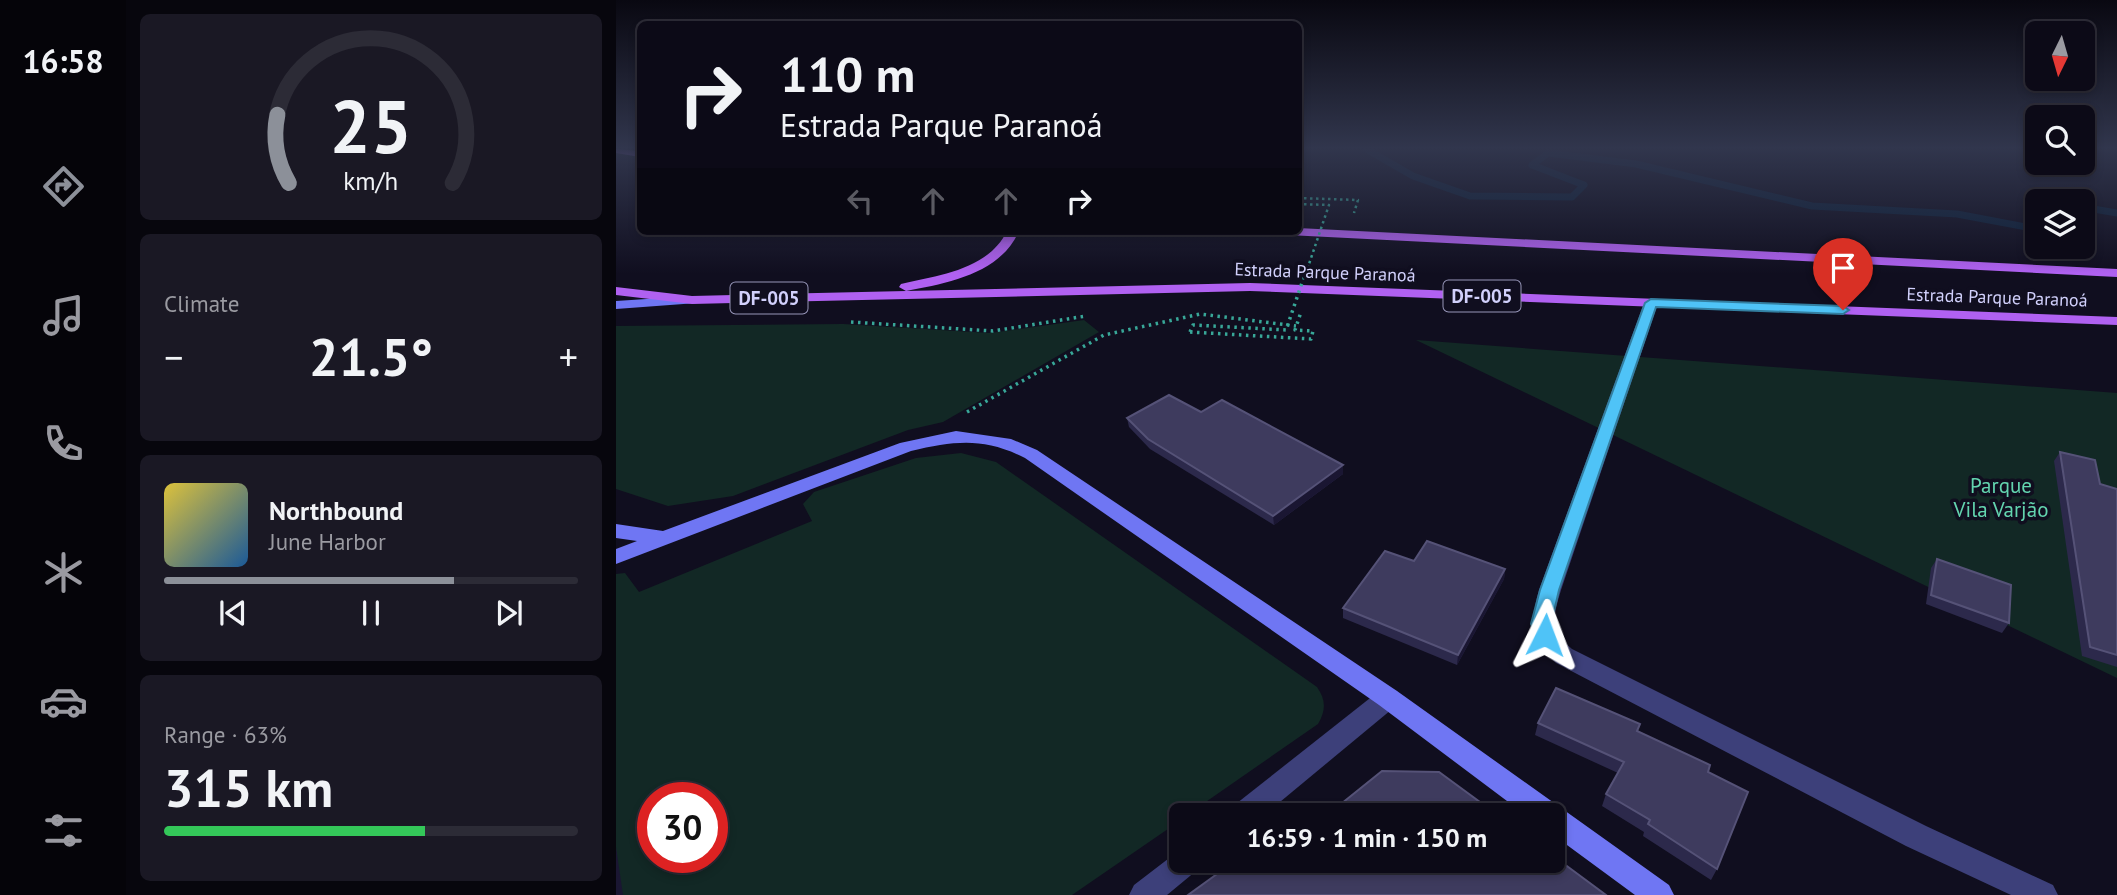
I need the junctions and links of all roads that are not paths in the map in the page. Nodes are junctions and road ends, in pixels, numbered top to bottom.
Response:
1 (1302, 232) edge
2 (1012, 235) edge
3 (2117, 272) edge
4 (616, 291) edge
5 (847, 297) junction
6 (692, 300) junction
7 (1651, 303) junction
8 (616, 305) edge
9 (2117, 321) edge
10 (616, 531) edge
11 (662, 538) junction
12 (616, 557) edge
13 (1388, 698) junction
14 (1258, 803) edge
15 (1533, 803) edge
16 (1565, 826) edge
17 (1171, 873) edge
18 (1144, 895) edge
19 (1659, 895) edge
20 (2043, 895) edge

1 - 3 main road, Estrada Parque Paranoá
2 - 5 main road
4 - 6 main road, Estrada Parque Paranoá / DF-005
5 - 6 main road, Estrada Parque Paranoá / DF-005
5 - 7 main road, Estrada Parque Paranoá / DF-005
6 - 8 street
7 - 9 main road, Estrada Parque Paranoá / DF-005
7 - 20 street
10 - 11 street
11 - 12 street
11 - 13 street
13 - 14 street
13 - 15 street
16 - 19 street
17 - 18 street

